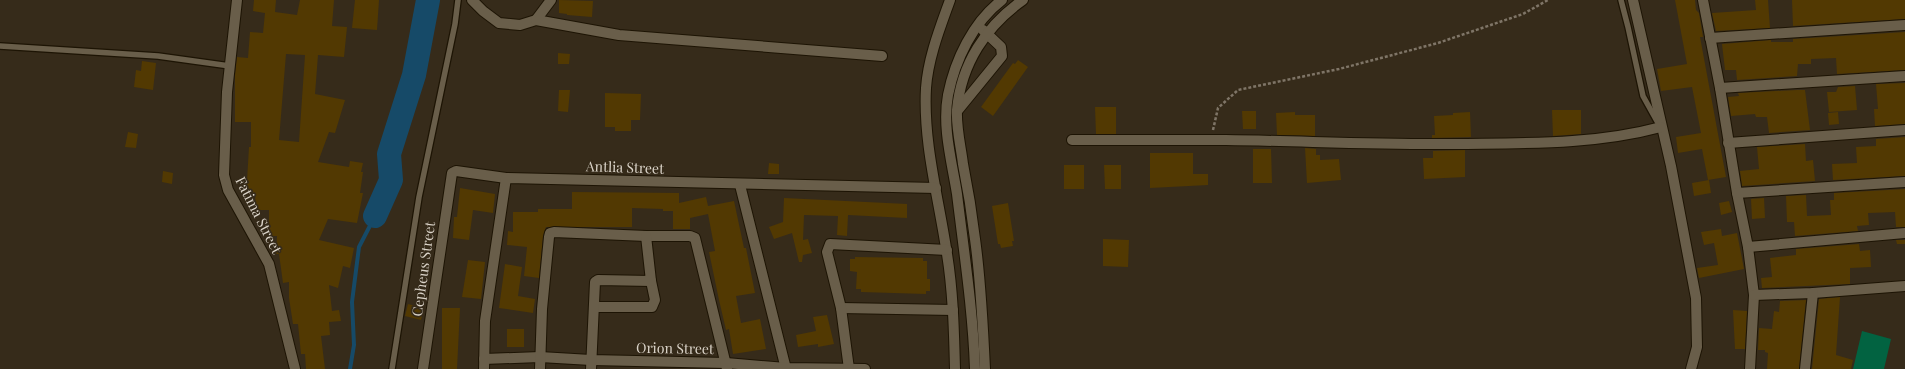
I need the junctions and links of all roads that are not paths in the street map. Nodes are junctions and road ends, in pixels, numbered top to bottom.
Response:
1 (238, 0) edge
2 (458, 0) edge
3 (472, 0) edge
4 (550, 0) edge
5 (950, 0) edge
6 (1002, 0) edge
7 (1023, 0) edge
8 (1621, 0) edge
9 (1633, 0) edge
10 (1703, 0) edge
11 (536, 20) junction
12 (977, 24) junction
13 (1905, 25) edge
14 (987, 33) junction
15 (1710, 38) junction
16 (0, 46) edge
17 (882, 56) dead end
18 (230, 66) junction
19 (1905, 76) edge
20 (1720, 88) junction
21 (957, 111) junction
22 (946, 112) junction
23 (1661, 127) junction
24 (1905, 130) edge
25 (1072, 140) dead end
26 (1728, 143) junction
27 (452, 173) joint
28 (506, 178) junction
29 (1905, 182) edge
30 (740, 184) junction
31 (936, 188) junction
32 (1737, 193) junction
33 (1905, 233) edge
34 (646, 236) junction
35 (1748, 247) junction
36 (947, 250) junction
37 (651, 281) junction
38 (1905, 286) edge
39 (1813, 293) junction
40 (1754, 295) junction
41 (594, 307) junction
42 (841, 308) junction
43 (953, 310) junction
44 (540, 357) junction
45 (484, 364) edge
46 (591, 365) edge
47 (726, 366) edge
48 (786, 368) edge
49 (295, 369) edge
50 (392, 369) edge
51 (423, 369) edge
52 (540, 369) edge
53 (849, 369) edge
54 (866, 369) edge
55 (955, 369) edge
56 (975, 369) edge
57 (985, 369) edge
58 (1691, 369) edge
59 (1750, 369) edge
60 (1805, 369) edge

1 - 18 street, Fatima Street
2 - 50 lane
3 - 11 street
4 - 11 street
5 - 31 street
6 - 12 street
7 - 14 street
8 - 23 lane
9 - 23 street
10 - 15 street
11 - 17 street
12 - 14 street
12 - 22 street
13 - 15 street
14 - 21 street
14 - 21 street
15 - 20 street
16 - 18 lane
18 - 49 street, Fatima Street
19 - 20 street
20 - 26 street
21 - 22 street
21 - 57 street
22 - 56 street
23 - 25 street
23 - 58 street
24 - 26 street
26 - 32 street
27 - 28 street, Antlia Street
27 - 51 street, Cepheus Street
28 - 30 street, Antlia Street
28 - 45 street
29 - 32 street
30 - 31 street, Antlia Street
30 - 48 street
31 - 36 street
32 - 35 street
33 - 35 street
34 - 37 street
34 - 44 street
34 - 47 street
35 - 40 street
36 - 42 street
36 - 43 street
37 - 41 street
37 - 41 street
38 - 39 street
39 - 40 street
39 - 60 street
40 - 59 street
41 - 46 street
42 - 43 street
42 - 53 street
43 - 55 street
44 - 45 street, Orion Street
44 - 46 street, Orion Street
44 - 52 street
46 - 47 street, Orion Street
47 - 48 street, Orion Street
48 - 53 street, Orion Street
53 - 54 street, Orion Street

